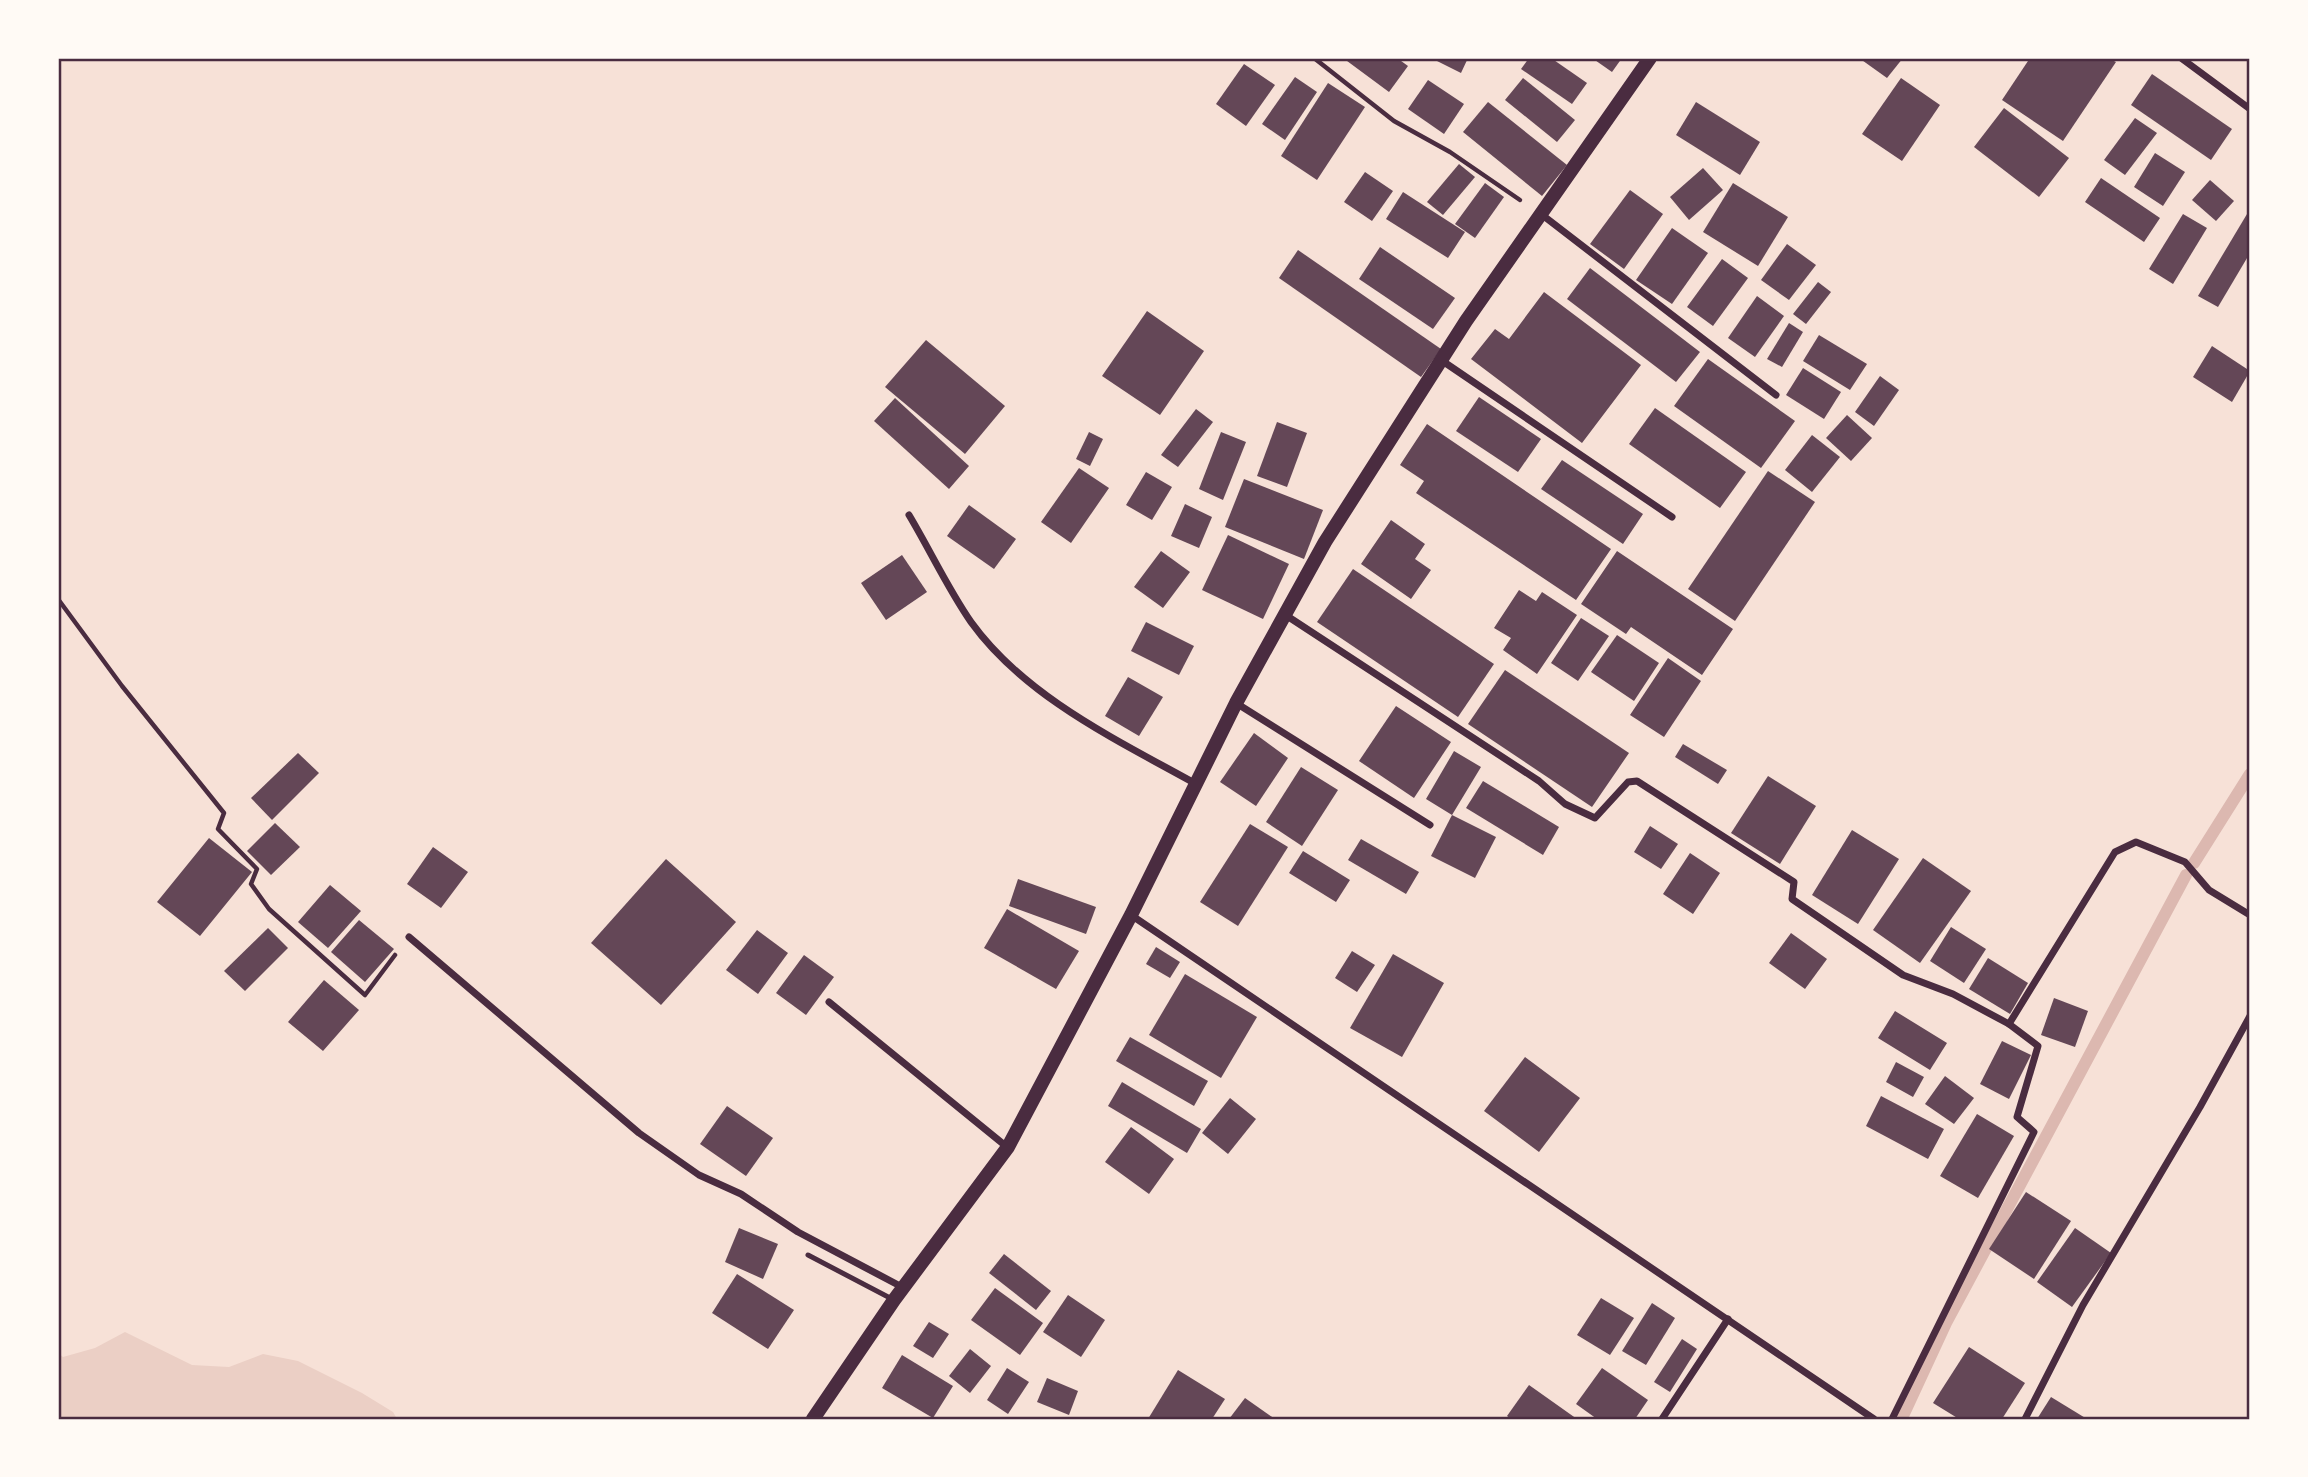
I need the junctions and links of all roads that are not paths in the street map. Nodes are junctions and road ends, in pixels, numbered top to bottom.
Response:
1 (1650, 58) edge
2 (2182, 58) edge
3 (2250, 109) edge
4 (1540, 214) junction
5 (1441, 360) junction
6 (1776, 395) dead end
7 (909, 515) dead end
8 (1672, 517) dead end
9 (1284, 614) junction
10 (1236, 703) junction
11 (1196, 784) junction
12 (1430, 825) dead end
13 (1131, 915) junction
14 (2250, 915) edge
15 (409, 937) road end
16 (829, 1002) dead end
17 (2250, 1016) edge
18 (2009, 1024) junction
19 (1008, 1147) junction
20 (808, 1255) dead end
21 (903, 1288) junction
22 (894, 1300) junction
23 (1728, 1319) junction
24 (813, 1419) edge
25 (1661, 1419) edge
26 (1874, 1419) edge
27 (1892, 1419) edge
28 (2025, 1419) edge

1 - 4 main road
2 - 3 street
4 - 5 main road
4 - 6 street
5 - 8 street
5 - 9 main road
7 - 11 street
9 - 10 main road
9 - 18 street
10 - 11 main road
10 - 12 street
11 - 13 main road
13 - 19 main road
13 - 23 street
14 - 18 street
15 - 21 street
16 - 19 street
17 - 28 street
18 - 27 street
19 - 21 main road
20 - 22 lane
21 - 22 main road
22 - 24 main road
23 - 25 street
23 - 26 street

